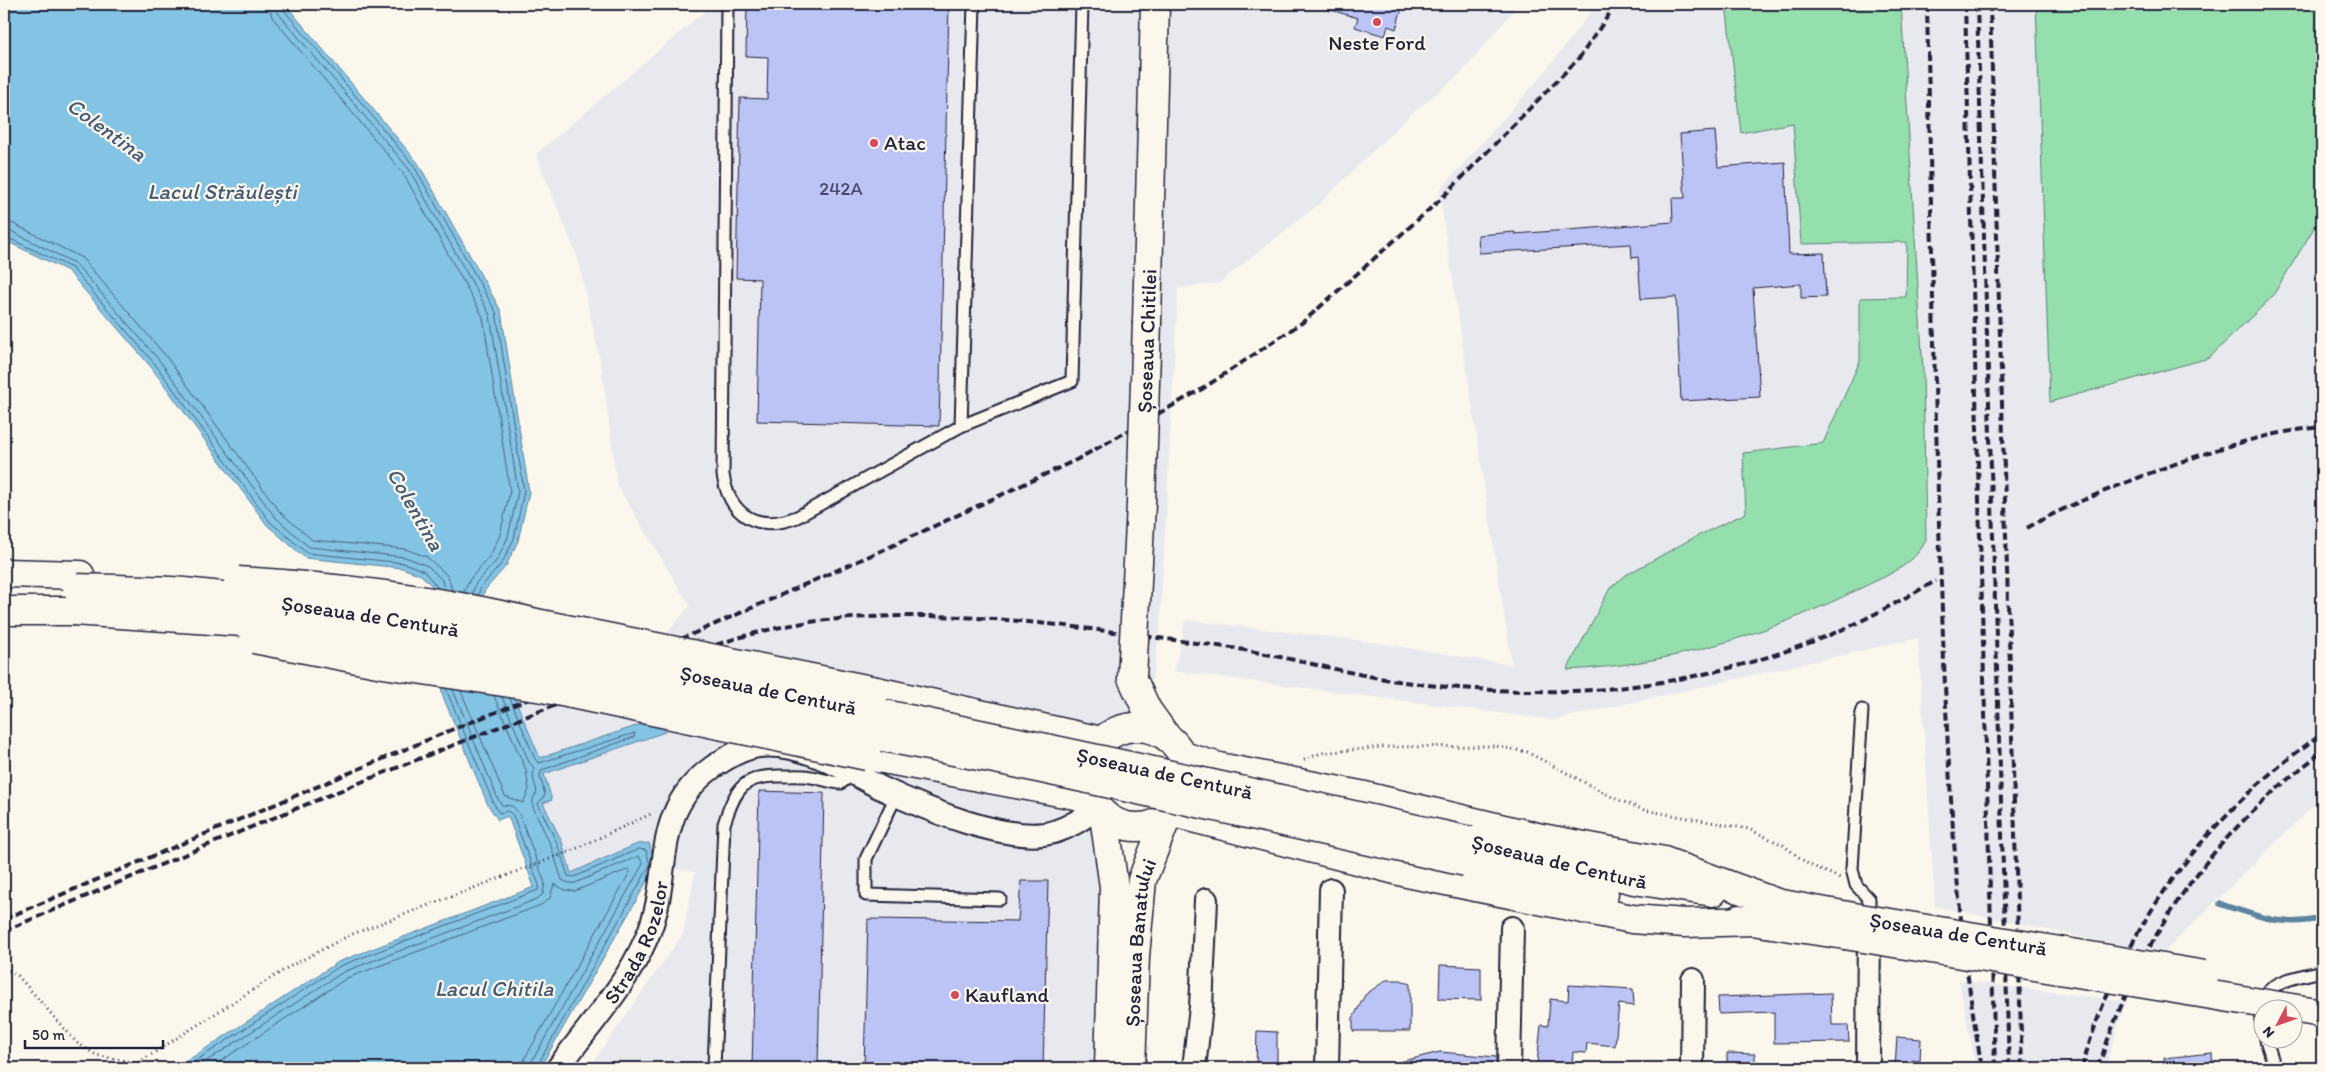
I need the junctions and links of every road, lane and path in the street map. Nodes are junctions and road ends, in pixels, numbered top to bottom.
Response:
1 (727, 4) edge
2 (974, 4) edge
3 (1082, 4) edge
4 (1155, 4) edge
5 (962, 426) junction
6 (4, 573) edge
7 (4, 587) edge
8 (75, 600) junction
9 (4, 611) edge
10 (4, 625) edge
11 (1132, 678) junction
12 (1862, 710) dead end
13 (1165, 734) junction
14 (1107, 737) junction
15 (1183, 756) junction
16 (1303, 761) dead end
17 (860, 764) junction
18 (896, 794) junction
19 (680, 800) junction
20 (1097, 807) junction
21 (1170, 816) junction
22 (1468, 851) junction
23 (1856, 885) junction
24 (1331, 890) dead end
25 (1000, 899) dead end
26 (1206, 900) dead end
27 (1777, 903) junction
28 (1854, 920) junction
29 (1756, 921) junction
30 (1512, 928) dead end
31 (2322, 971) edge
32 (4, 973) edge
33 (1693, 980) dead end
34 (2322, 995) edge
35 (2264, 1000) edge
36 (2322, 1014) edge
37 (2269, 1050) edge
38 (137, 1063) junction
39 (130, 1068) edge
40 (558, 1068) edge
41 (714, 1068) edge
42 (1109, 1068) edge
43 (1130, 1068) edge
44 (1194, 1068) edge
45 (1327, 1068) edge
46 (1509, 1068) edge
47 (1692, 1068) edge
48 (1868, 1068) edge
49 (2275, 1068) edge

1 - 5 lane
2 - 5 lane
3 - 5 lane
4 - 11 main road, Șoseaua Chitilei, bridge
6 - 8 main road
7 - 8 main road, Șoseaua de Centură
8 - 9 main road, Șoseaua de Centură
8 - 10 main road
8 - 14 main road, bridge
8 - 17 main road, bridge
8 - 22 main road, Șoseaua de Centură, bridge
11 - 13 main road, Șoseaua Chitilei
11 - 14 main road, Șoseaua Chitilei
12 - 23 lane
13 - 14 main road
13 - 15 main road
14 - 20 main road
15 - 21 main road
15 - 27 main road
16 - 23 path
17 - 18 street
17 - 19 street
17 - 20 main road
17 - 41 lane
18 - 20 street
18 - 25 lane
19 - 38 path
19 - 40 street, Strada Rozelor
20 - 21 main road
20 - 42 main road, Șoseaua Banatului
21 - 29 main road
21 - 43 main road, Șoseaua Banatului
22 - 27 main road, Șoseaua de Centură
22 - 29 main road, Șoseaua de Centură
23 - 28 lane
24 - 45 street
26 - 44 street
27 - 28 main road, Șoseaua de Centură
28 - 29 main road, Șoseaua de Centură
28 - 34 main road, Șoseaua de Centură, bridge
28 - 36 main road, Șoseaua de Centură, bridge
28 - 48 street
30 - 46 street
31 - 35 lane
32 - 38 path
33 - 47 street
37 - 49 lane
38 - 39 path

